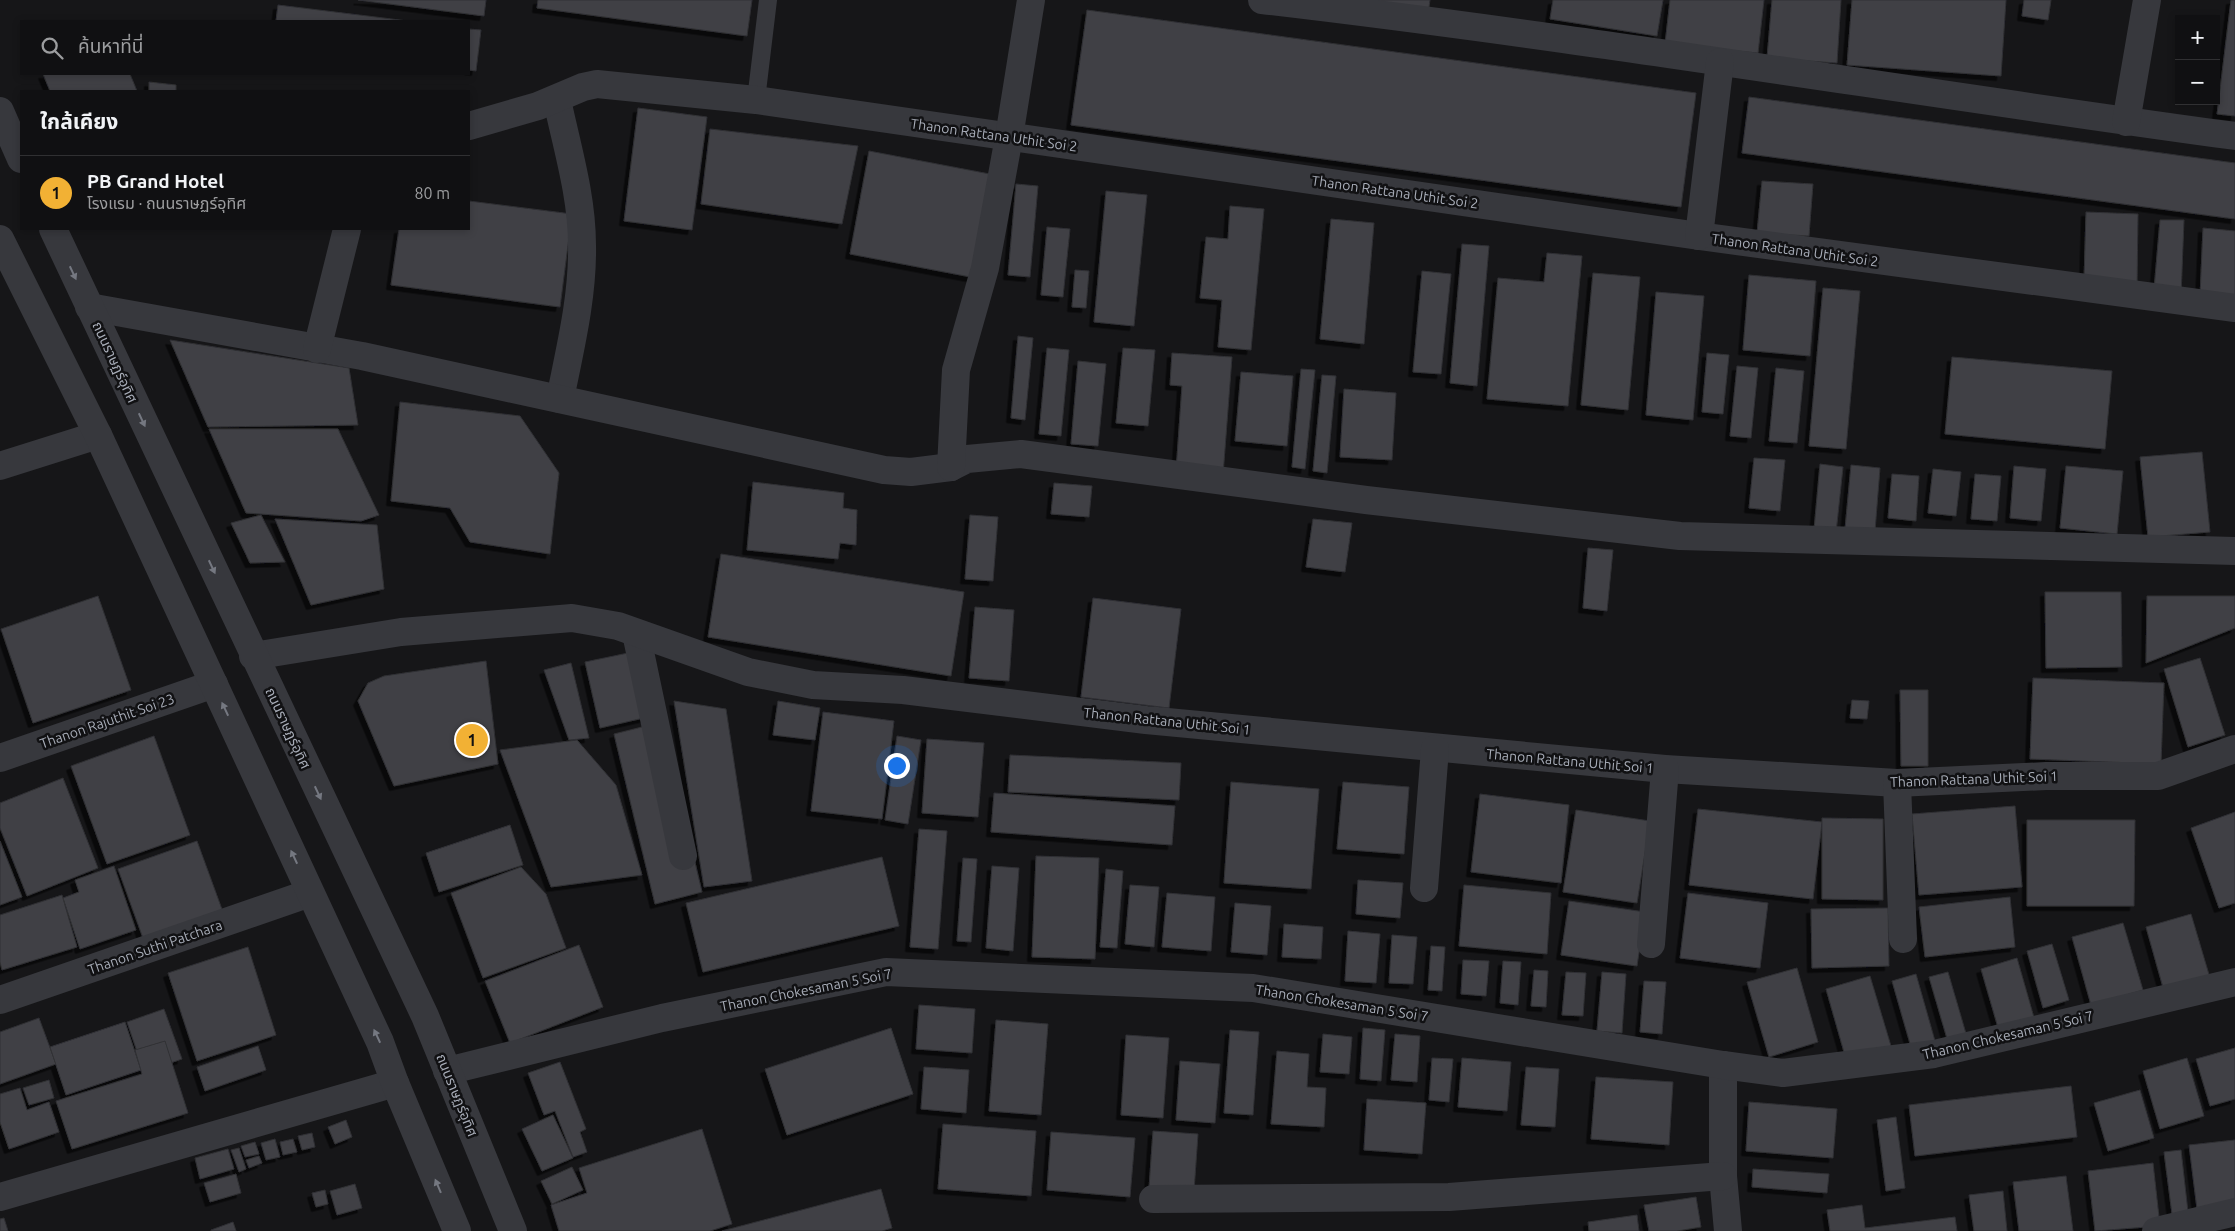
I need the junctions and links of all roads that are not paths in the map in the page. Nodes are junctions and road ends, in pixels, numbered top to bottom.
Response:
1 (768, 0) edge
2 (1030, 0) edge
3 (1262, 0) edge
4 (2147, 0) edge
5 (1720, 62) junction
6 (557, 100) junction
7 (756, 100) junction
8 (0, 111) edge
9 (2126, 122) junction
10 (470, 126) edge
11 (2235, 136) edge
12 (1009, 138) junction
13 (20, 158) edge
14 (52, 230) edge
15 (347, 230) edge
16 (1699, 236) junction
17 (0, 239) edge
18 (6, 266) edge
19 (89, 307) junction
20 (2235, 308) edge
21 (317, 349) junction
22 (560, 399) junction
23 (98, 435) junction
24 (0, 466) edge
25 (951, 467) junction
26 (2235, 551) edge
27 (636, 633) junction
28 (253, 656) junction
29 (214, 684) junction
30 (1435, 749) junction
31 (2235, 749) edge
32 (0, 758) edge
33 (1665, 769) junction
34 (1897, 783) junction
35 (683, 856) dead end
36 (1424, 888) dead end
37 (310, 893) junction
38 (1903, 939) dead end
39 (1651, 944) dead end
40 (2235, 982) edge
41 (0, 1000) edge
42 (1723, 1065) junction
43 (447, 1071) junction
44 (394, 1083) junction
45 (1723, 1176) junction
46 (0, 1197) edge
47 (1153, 1199) dead end
48 (2235, 1212) edge
49 (457, 1231) edge
50 (514, 1231) edge
51 (1728, 1231) edge
52 (2156, 1231) edge

1 - 7 lane
2 - 12 street
3 - 5 street
4 - 9 street
5 - 9 street
5 - 16 street
6 - 7 street, Thanon Rattana Uthit Soi 2
6 - 10 street, Thanon Rattana Uthit Soi 2
6 - 22 street
7 - 12 street, Thanon Rattana Uthit Soi 2
8 - 13 street
9 - 11 street
12 - 16 street, Thanon Rattana Uthit Soi 2
12 - 25 street
14 -> 19 street, ถนนราษฏร์อุทิศ
15 - 21 street
16 - 20 street, Thanon Rattana Uthit Soi 2
17 - 18 street
18 - 23 street
19 - 21 street
19 -> 28 street, ถนนราษฏร์อุทิศ
21 - 22 street
22 - 25 street
23 - 24 street
23 - 29 street
25 - 26 street
27 - 28 street, Thanon Rattana Uthit Soi 1
27 - 30 street, Thanon Rattana Uthit Soi 1
27 - 35 street
28 -> 43 street, ถนนราษฏร์อุทิศ
29 - 32 street, Thanon Rajuthit Soi 23
37 -> 29 street
30 - 33 street, Thanon Rattana Uthit Soi 1
30 - 36 street
31 - 34 street, Thanon Rattana Uthit Soi 1
33 - 34 street, Thanon Rattana Uthit Soi 1
33 - 39 street
34 - 38 street
37 - 41 street, Thanon Suthi Patchara
44 -> 37 street
40 - 42 street, Thanon Chokesaman 5 Soi 7
42 - 43 street, Thanon Chokesaman 5 Soi 7
42 - 45 street
43 - 50 street, ถนนราษฏร์อุทิศ
44 - 46 street
49 -> 44 street
45 - 47 street
45 - 51 street
48 - 52 street

